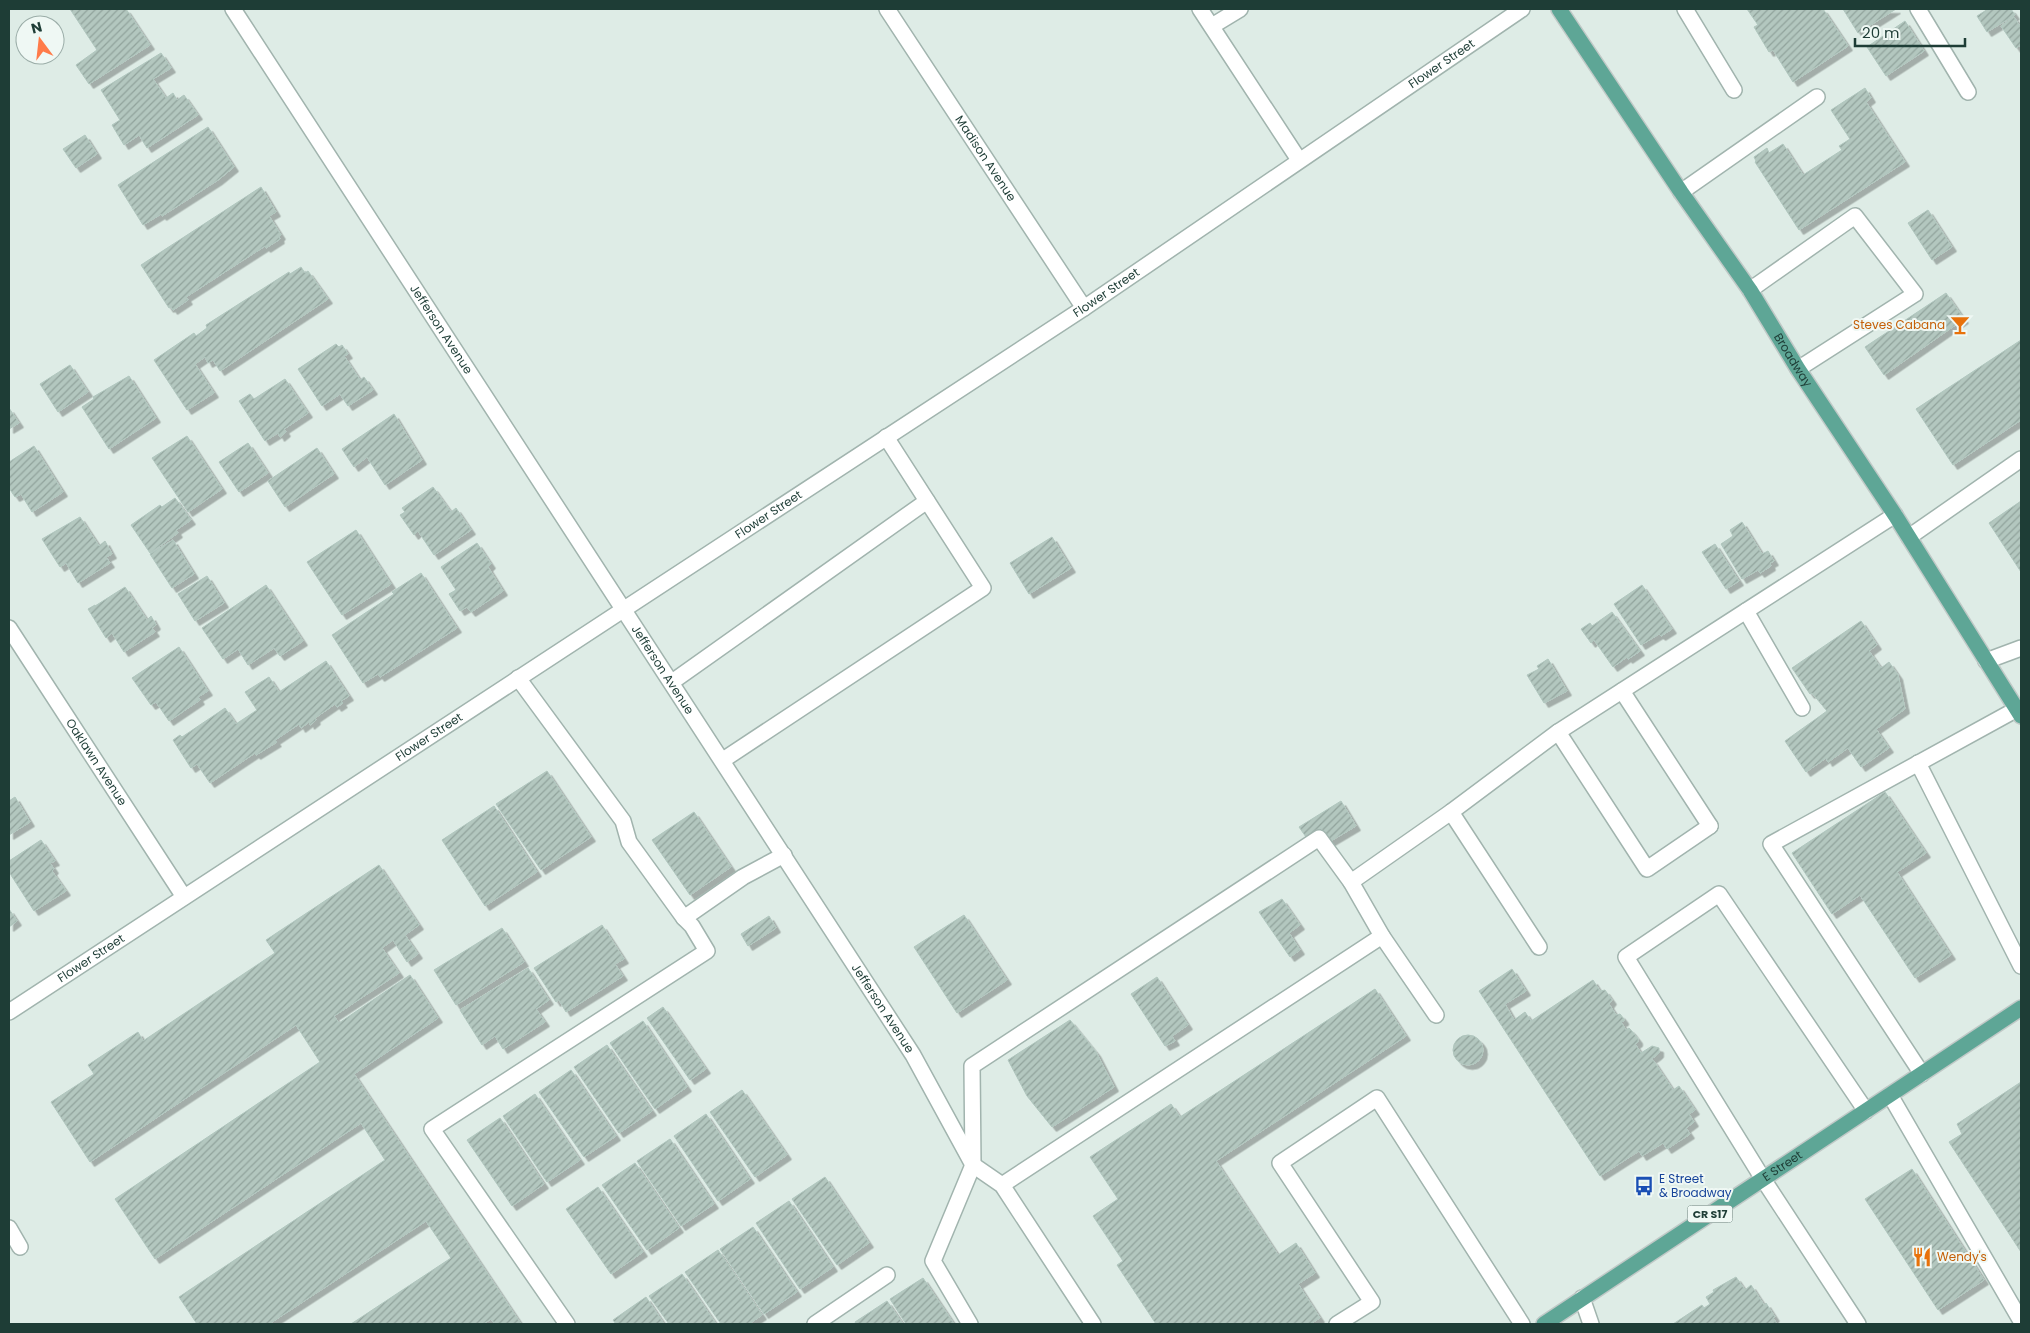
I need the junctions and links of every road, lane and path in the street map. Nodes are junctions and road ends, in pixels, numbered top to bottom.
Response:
1 (233, 9) edge
2 (887, 9) edge
3 (1200, 9) edge
4 (1240, 9) edge
5 (1522, 9) edge
6 (1559, 9) edge
7 (1685, 9) edge
8 (1918, 9) edge
9 (1212, 26) junction
10 (1734, 90) dead end
11 (1968, 92) dead end
12 (1817, 97) dead end
13 (1299, 160) junction
14 (1681, 192) junction
15 (1750, 290) junction
16 (1084, 308) junction
17 (1798, 369) junction
18 (886, 437) junction
19 (2021, 459) edge
20 (927, 501) junction
21 (1895, 515) junction
22 (1909, 537) junction
23 (624, 608) junction
24 (1746, 611) junction
25 (9, 628) edge
26 (2021, 648) edge
27 (1986, 661) junction
28 (518, 678) junction
29 (672, 682) junction
30 (1622, 691) junction
31 (1802, 708) dead end
32 (2019, 713) edge
33 (1558, 732) junction
34 (723, 760) junction
35 (1918, 763) junction
36 (1451, 812) junction
37 (784, 855) junction
38 (1351, 882) junction
39 (184, 897) junction
40 (684, 918) junction
41 (1382, 936) junction
42 (1539, 947) dead end
43 (2021, 966) edge
44 (2021, 1008) edge
45 (9, 1012) edge
46 (1436, 1015) dead end
47 (1922, 1074) junction
48 (1890, 1095) junction
49 (1866, 1111) junction
50 (973, 1165) junction
51 (1763, 1179) junction
52 (1002, 1185) junction
53 (9, 1228) edge
54 (20, 1247) dead end
55 (887, 1275) dead end
56 (1582, 1298) junction
57 (2021, 1321) edge
58 (567, 1324) edge
59 (815, 1324) edge
60 (970, 1324) edge
61 (1093, 1324) edge
62 (1337, 1324) edge
63 (1522, 1324) edge
64 (1544, 1324) edge
65 (1591, 1324) edge
66 (1858, 1324) edge

1 - 23 street, Jefferson Avenue
2 - 16 street, Madison Avenue
3 - 9 street
4 - 9 street
5 - 13 street, Flower Street
6 - 14 main road, Broadway
7 - 10 street
8 - 11 street
9 - 13 street
12 - 14 street
13 - 16 street, Flower Street
14 - 15 main road, Broadway
15 - 17 main road, Broadway
15 - 17 street
16 - 18 street, Flower Street
17 - 21 main road, Broadway
18 - 20 street
18 - 23 street, Flower Street
19 - 22 street
20 - 29 street
20 - 34 street
21 - 22 main road, Broadway
21 - 24 street
22 - 27 main road, Broadway
23 - 28 street, Flower Street
23 - 29 street, Jefferson Avenue
24 - 30 street
24 - 31 street
25 - 39 street, Oaklawn Avenue
26 - 27 street
27 - 32 main road, Broadway
28 - 39 street, Flower Street
28 - 40 street
29 - 34 street, Jefferson Avenue
30 - 33 street
30 - 33 street
32 - 35 street
33 - 36 street
34 - 37 street, Jefferson Avenue
35 - 43 street
35 - 47 street
36 - 38 street
36 - 42 street
37 - 40 street
37 - 50 street, Jefferson Avenue
38 - 41 street
38 - 50 street
39 - 45 street, Flower Street
40 - 58 street
41 - 46 street
41 - 52 street
44 - 47 main road, E Street / CR S17
47 - 48 main road, E Street / CR S17
48 - 49 main road, E Street / CR S17
48 - 57 street
49 - 51 main road, E Street / CR S17
49 - 51 street
50 - 52 street, Jefferson Avenue
50 - 60 street
51 - 56 main road, E Street / CR S17
51 - 66 street
52 - 61 street, Jefferson Avenue
53 - 54 street
55 - 59 street
56 - 64 main road, E Street / CR S17
56 - 65 street
62 - 63 street

